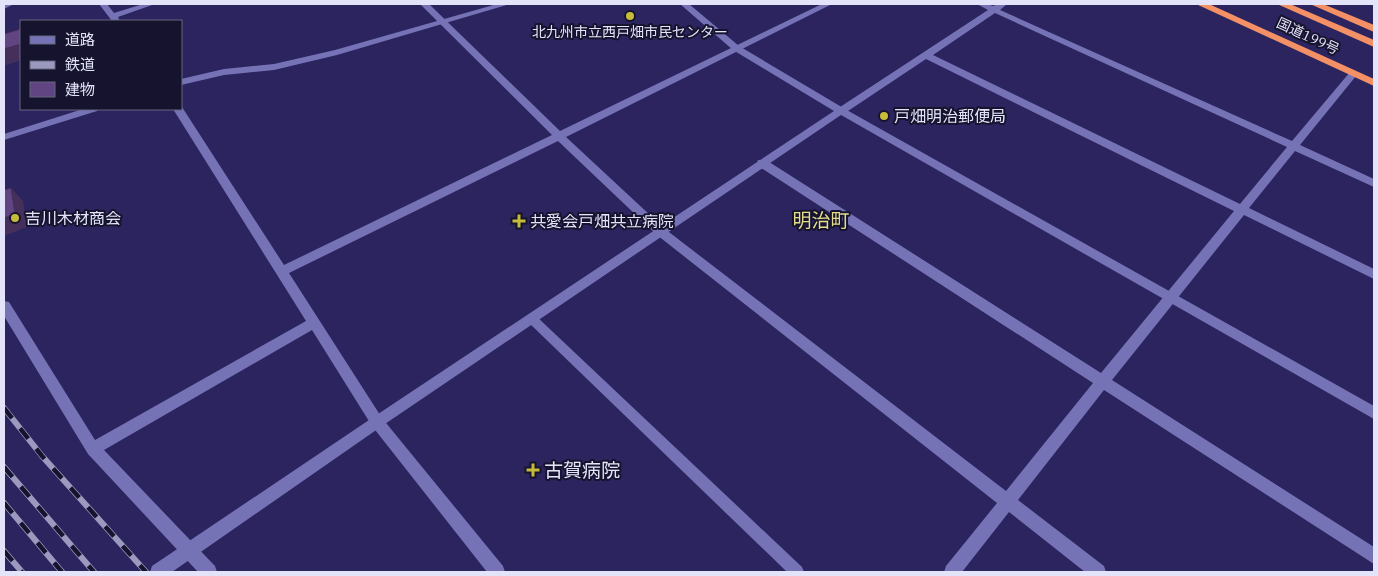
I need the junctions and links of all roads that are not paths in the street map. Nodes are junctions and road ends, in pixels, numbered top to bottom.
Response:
1 (10, 4) edge
2 (103, 4) edge
3 (151, 4) edge
4 (424, 4) edge
5 (506, 4) edge
6 (684, 4) edge
7 (828, 4) edge
8 (981, 4) edge
9 (1003, 4) edge
10 (1201, 4) edge
11 (1282, 4) edge
12 (1315, 4) edge
13 (4, 6) edge
14 (994, 10) junction
15 (114, 19) edge
16 (442, 23) junction
17 (1374, 29) edge
18 (1374, 44) edge
19 (736, 48) junction
20 (926, 55) junction
21 (1353, 74) junction
22 (182, 82) edge
23 (1374, 83) edge
24 (90, 110) edge
25 (179, 110) edge
26 (841, 111) junction
27 (558, 136) junction
28 (4, 138) edge
29 (1293, 145) junction
30 (762, 163) junction
31 (1374, 183) edge
32 (1242, 210) junction
33 (660, 232) junction
34 (281, 272) junction
35 (1374, 274) edge
36 (1170, 297) junction
37 (4, 306) edge
38 (532, 318) junction
39 (313, 323) junction
40 (1105, 382) junction
41 (1374, 413) edge
42 (376, 422) junction
43 (94, 449) junction
44 (1007, 503) junction
45 (190, 552) junction
46 (1374, 556) edge
47 (158, 572) edge
48 (209, 572) edge
49 (497, 572) edge
50 (797, 572) edge
51 (952, 572) edge
52 (1098, 572) edge

1 - 13 street
2 - 15 street
3 - 15 street
4 - 16 street
5 - 16 street
6 - 19 street
7 - 19 street
8 - 14 street
9 - 14 street
10 - 21 highway, 国道199号
11 - 18 highway, 国道199号
12 - 17 highway, 国道199号
14 - 20 street
14 - 29 street
16 - 22 street
16 - 27 street
19 - 26 street
19 - 27 street
20 - 26 street
20 - 32 street
21 - 23 highway, 国道199号
21 - 29 street
24 - 28 street
25 - 34 street
26 - 30 street
26 - 36 street
27 - 33 street
27 - 34 street
29 - 31 street
29 - 32 street
30 - 33 street
30 - 40 street
32 - 35 street
32 - 36 street
33 - 38 street
33 - 44 street
34 - 39 street
36 - 40 street
36 - 41 street
37 - 43 street
38 - 42 street
38 - 50 lane
39 - 42 street
39 - 43 street
40 - 44 street
40 - 46 street
42 - 45 street
42 - 49 street
43 - 45 street
44 - 51 street
44 - 52 street
45 - 47 street
45 - 48 street

